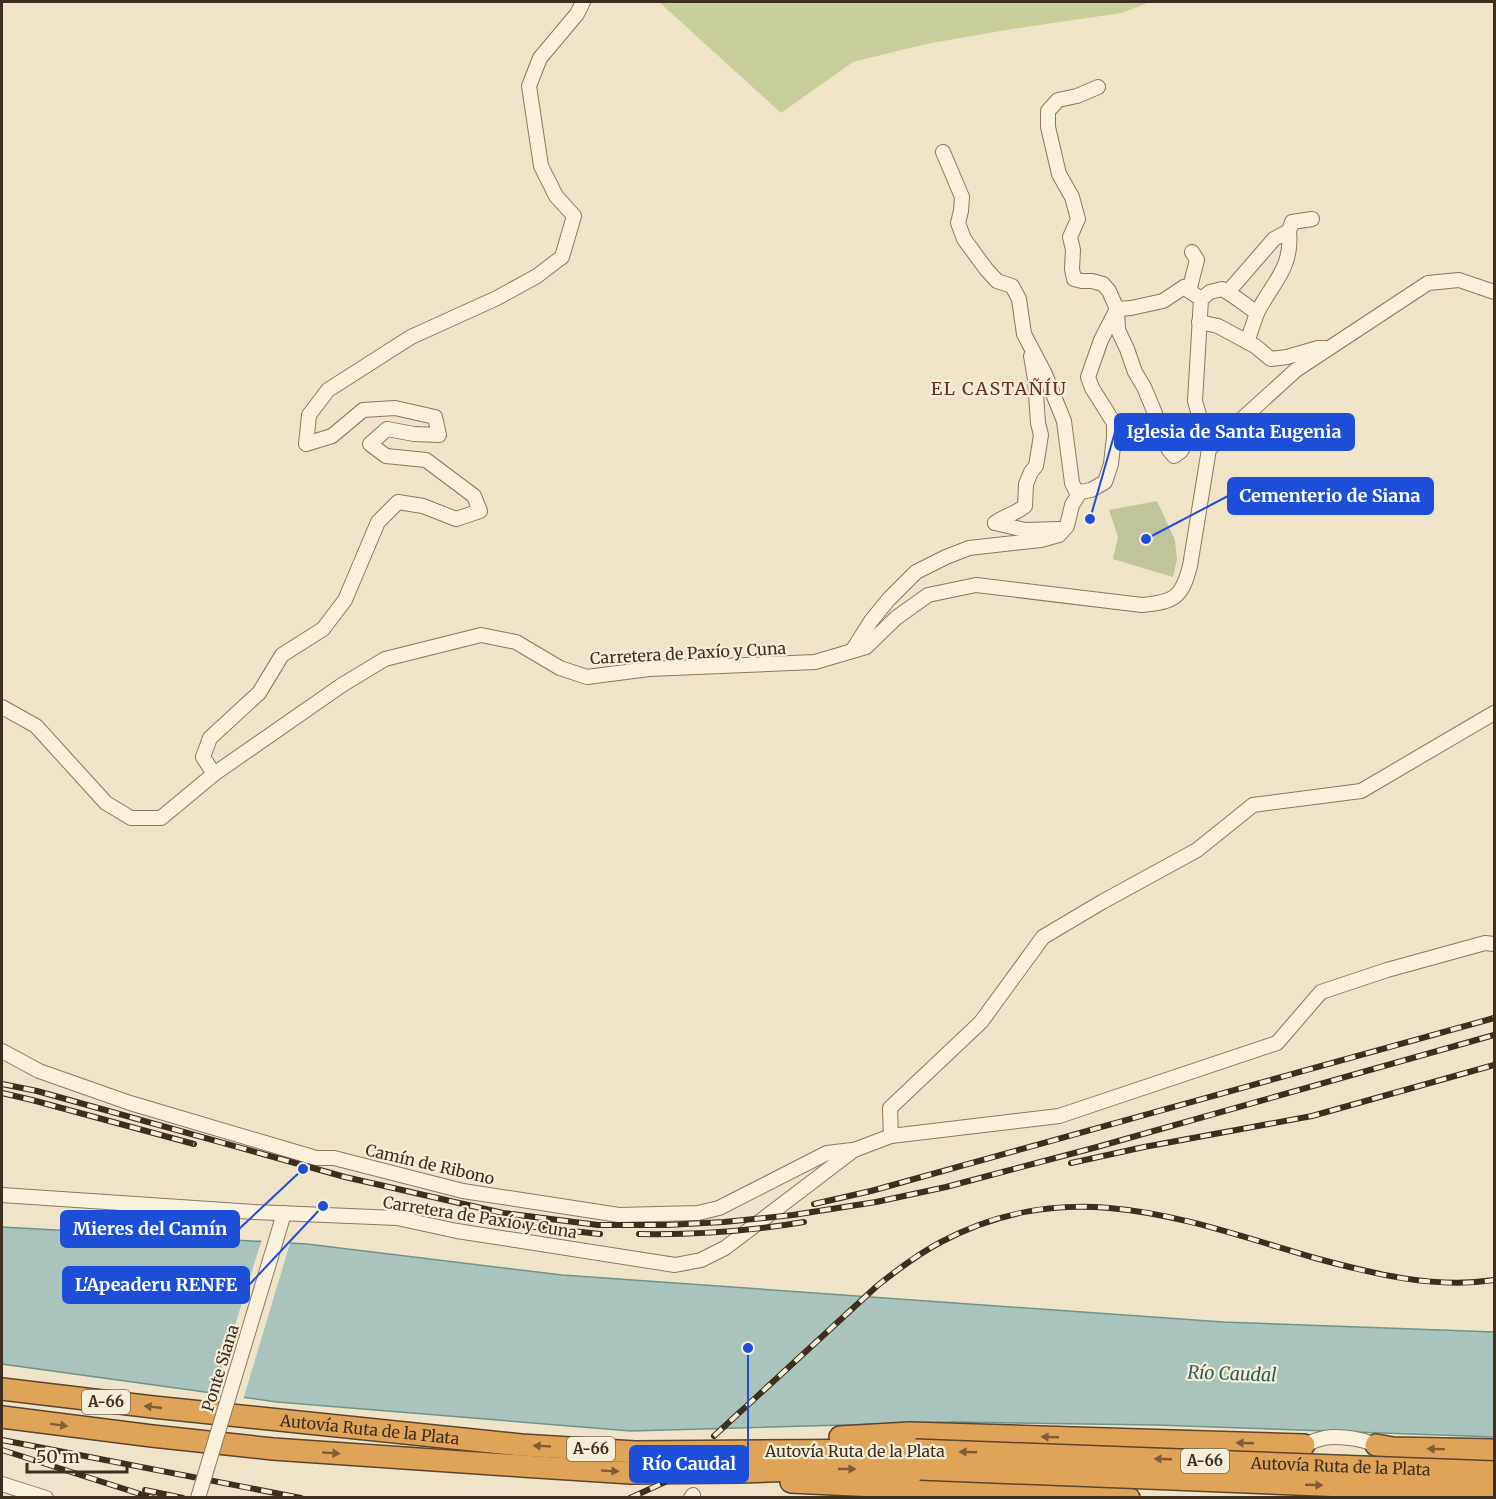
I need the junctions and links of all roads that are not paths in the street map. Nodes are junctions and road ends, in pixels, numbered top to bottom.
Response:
1 (583, 2) edge
2 (1098, 87) dead end
3 (943, 152) dead end
4 (1312, 219) dead end
5 (1289, 231) junction
6 (1192, 252) dead end
7 (1228, 292) junction
8 (1494, 292) edge
9 (1195, 295) junction
10 (1117, 309) junction
11 (1257, 313) junction
12 (1199, 322) junction
13 (1247, 342) junction
14 (1029, 343) junction
15 (1329, 348) junction
16 (1203, 430) junction
17 (1209, 449) junction
18 (1078, 495) junction
19 (1064, 530) junction
20 (852, 651) junction
21 (2, 707) edge
22 (1494, 712) edge
23 (214, 774) junction
24 (1494, 944) edge
25 (2, 1052) edge
26 (891, 1136) junction
27 (854, 1150) junction
28 (2, 1195) edge
29 (284, 1213) junction
30 (2, 1389) edge
31 (2, 1417) edge
32 (1304, 1445) junction
33 (1376, 1445) junction
34 (1494, 1450) edge
35 (635, 1452) junction
36 (917, 1459) junction
37 (740, 1472) junction
38 (1494, 1472) edge
39 (2, 1484) edge
40 (1494, 1492) edge
41 (46, 1497) edge
42 (198, 1497) edge
43 (1129, 1497) edge
44 (1288, 1497) edge
45 (1390, 1497) edge

1 - 23 street
2 - 10 street
3 - 14 street
4 - 5 street
5 - 7 street
5 - 11 street
6 - 9 street
7 - 9 street
7 - 11 street
8 - 15 street
9 - 10 street
9 - 12 street
10 - 16 street
10 - 18 street
11 - 13 street
12 - 13 street
12 - 16 street
13 - 15 street
14 - 18 street
14 - 19 street
15 - 17 street
16 - 17 street
17 - 20 street, Carretera de Paxío y Cuna
18 - 19 street
19 - 20 street
20 - 23 street, Carretera de Paxío y Cuna
21 - 23 street, Carretera de Paxío y Cuna
22 - 26 street
24 - 26 street
25 - 27 street, Camín de Ribono
26 - 27 street
27 - 29 street, Carretera de Paxío y Cuna
28 - 29 street, Carretera de Paxío y Cuna
29 - 42 street, Ponte Siana, bridge
35 -> 30 highway, Autovía Ruta de la Plata / A-66
31 -> 37 highway, Autovía Ruta de la Plata / A-66
32 - 33 street
32 -> 35 highway
32 - 44 street
34 -> 33 highway
33 - 45 street
35 - 36 highway, Autovía Ruta de la Plata / A-66
37 -> 36 highway, Autovía Ruta de la Plata / A-66
38 -> 36 highway, Autovía Ruta de la Plata / A-66, bridge
36 -> 40 highway, Autovía Ruta de la Plata / A-66, bridge
37 - 43 highway
39 - 41 street

